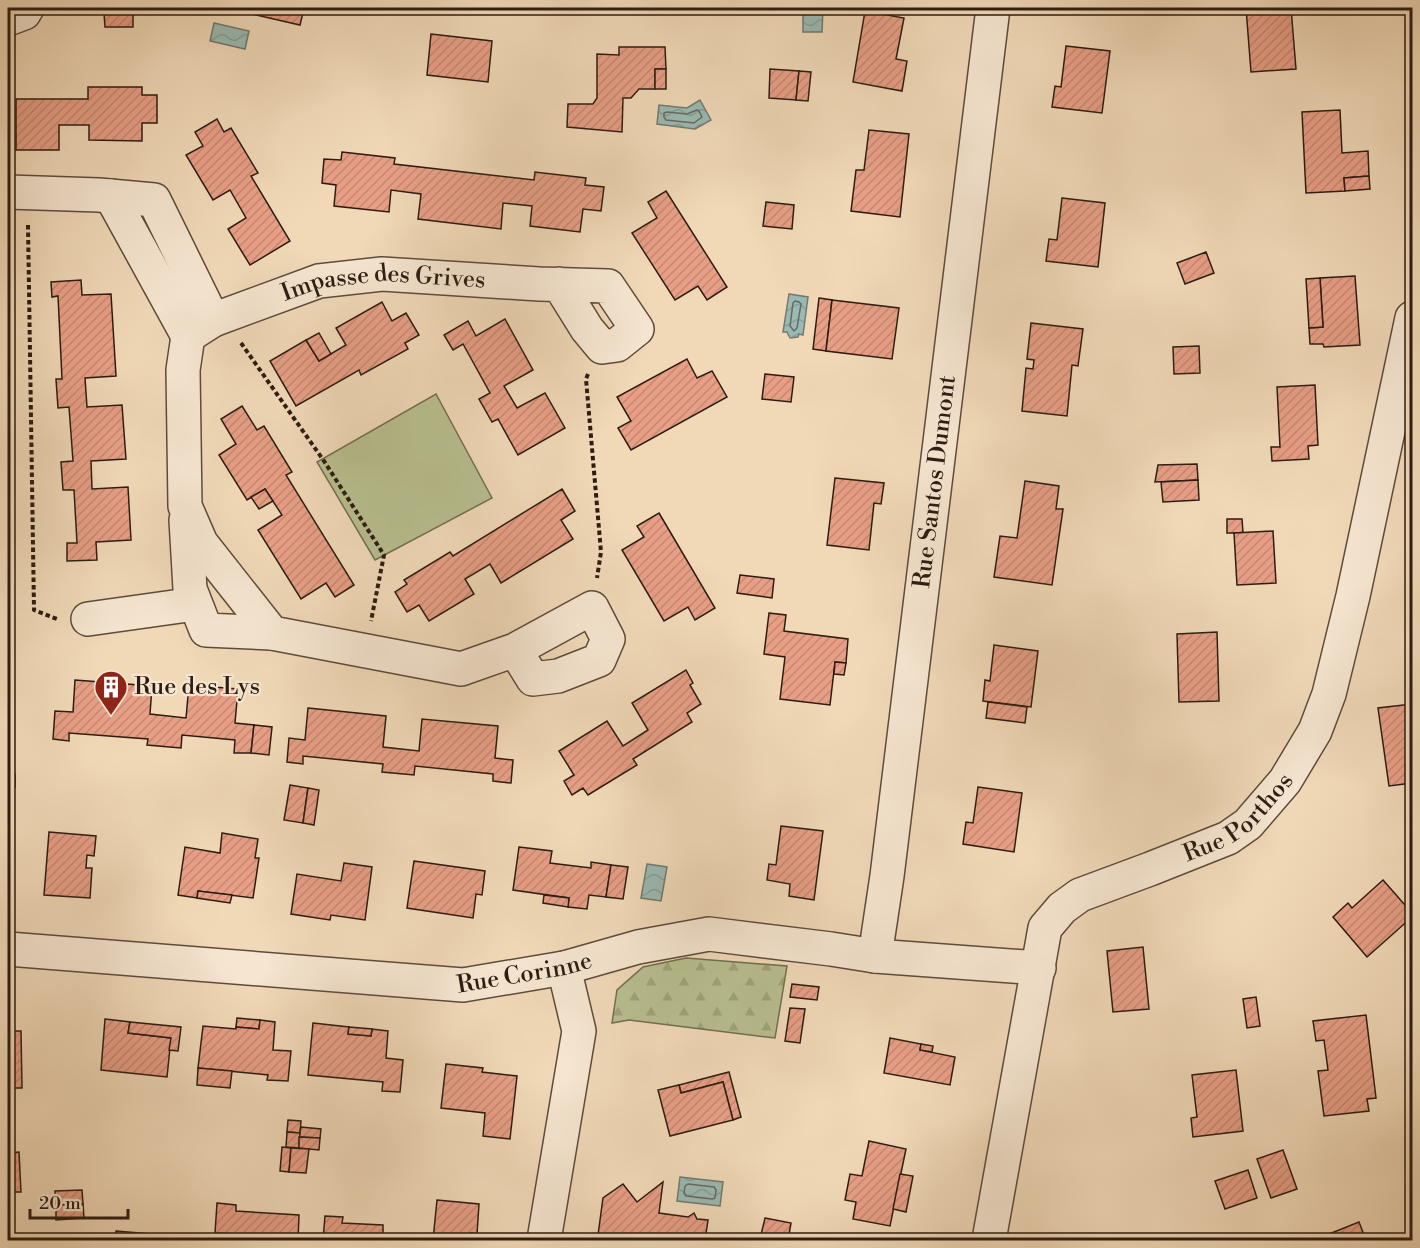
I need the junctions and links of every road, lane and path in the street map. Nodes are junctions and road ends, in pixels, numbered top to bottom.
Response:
1 (27, 8) edge
2 (993, 8) edge
3 (8, 19) edge
4 (8, 192) edge
5 (28, 222) dead end
6 (1413, 318) edge
7 (208, 324) junction
8 (602, 347) joint
9 (185, 506) junction
10 (195, 604) junction
11 (592, 608) junction
12 (88, 619) joint
13 (272, 633) junction
14 (515, 650) junction
15 (365, 651) junction
16 (8, 950) edge
17 (875, 956) junction
18 (564, 968) junction
19 (1039, 968) junction
20 (544, 1240) edge
21 (989, 1240) edge

1 - 3 street
2 - 17 street, Rue Santos Dumont
4 - 7 street
5 - 12 path
6 - 19 street, Rue Porthos
7 - 8 street, Impasse des Grives
7 - 9 street
7 - 15 path
8 - 11 path
9 - 10 street
9 - 13 street
10 - 12 street
10 - 13 street
11 - 14 street
11 - 14 street
13 - 15 street
14 - 15 street
16 - 18 street, Rue Corinne
17 - 18 street, Rue Corinne
17 - 19 street, Rue Corinne
18 - 20 street
19 - 21 street, Rue Porthos

